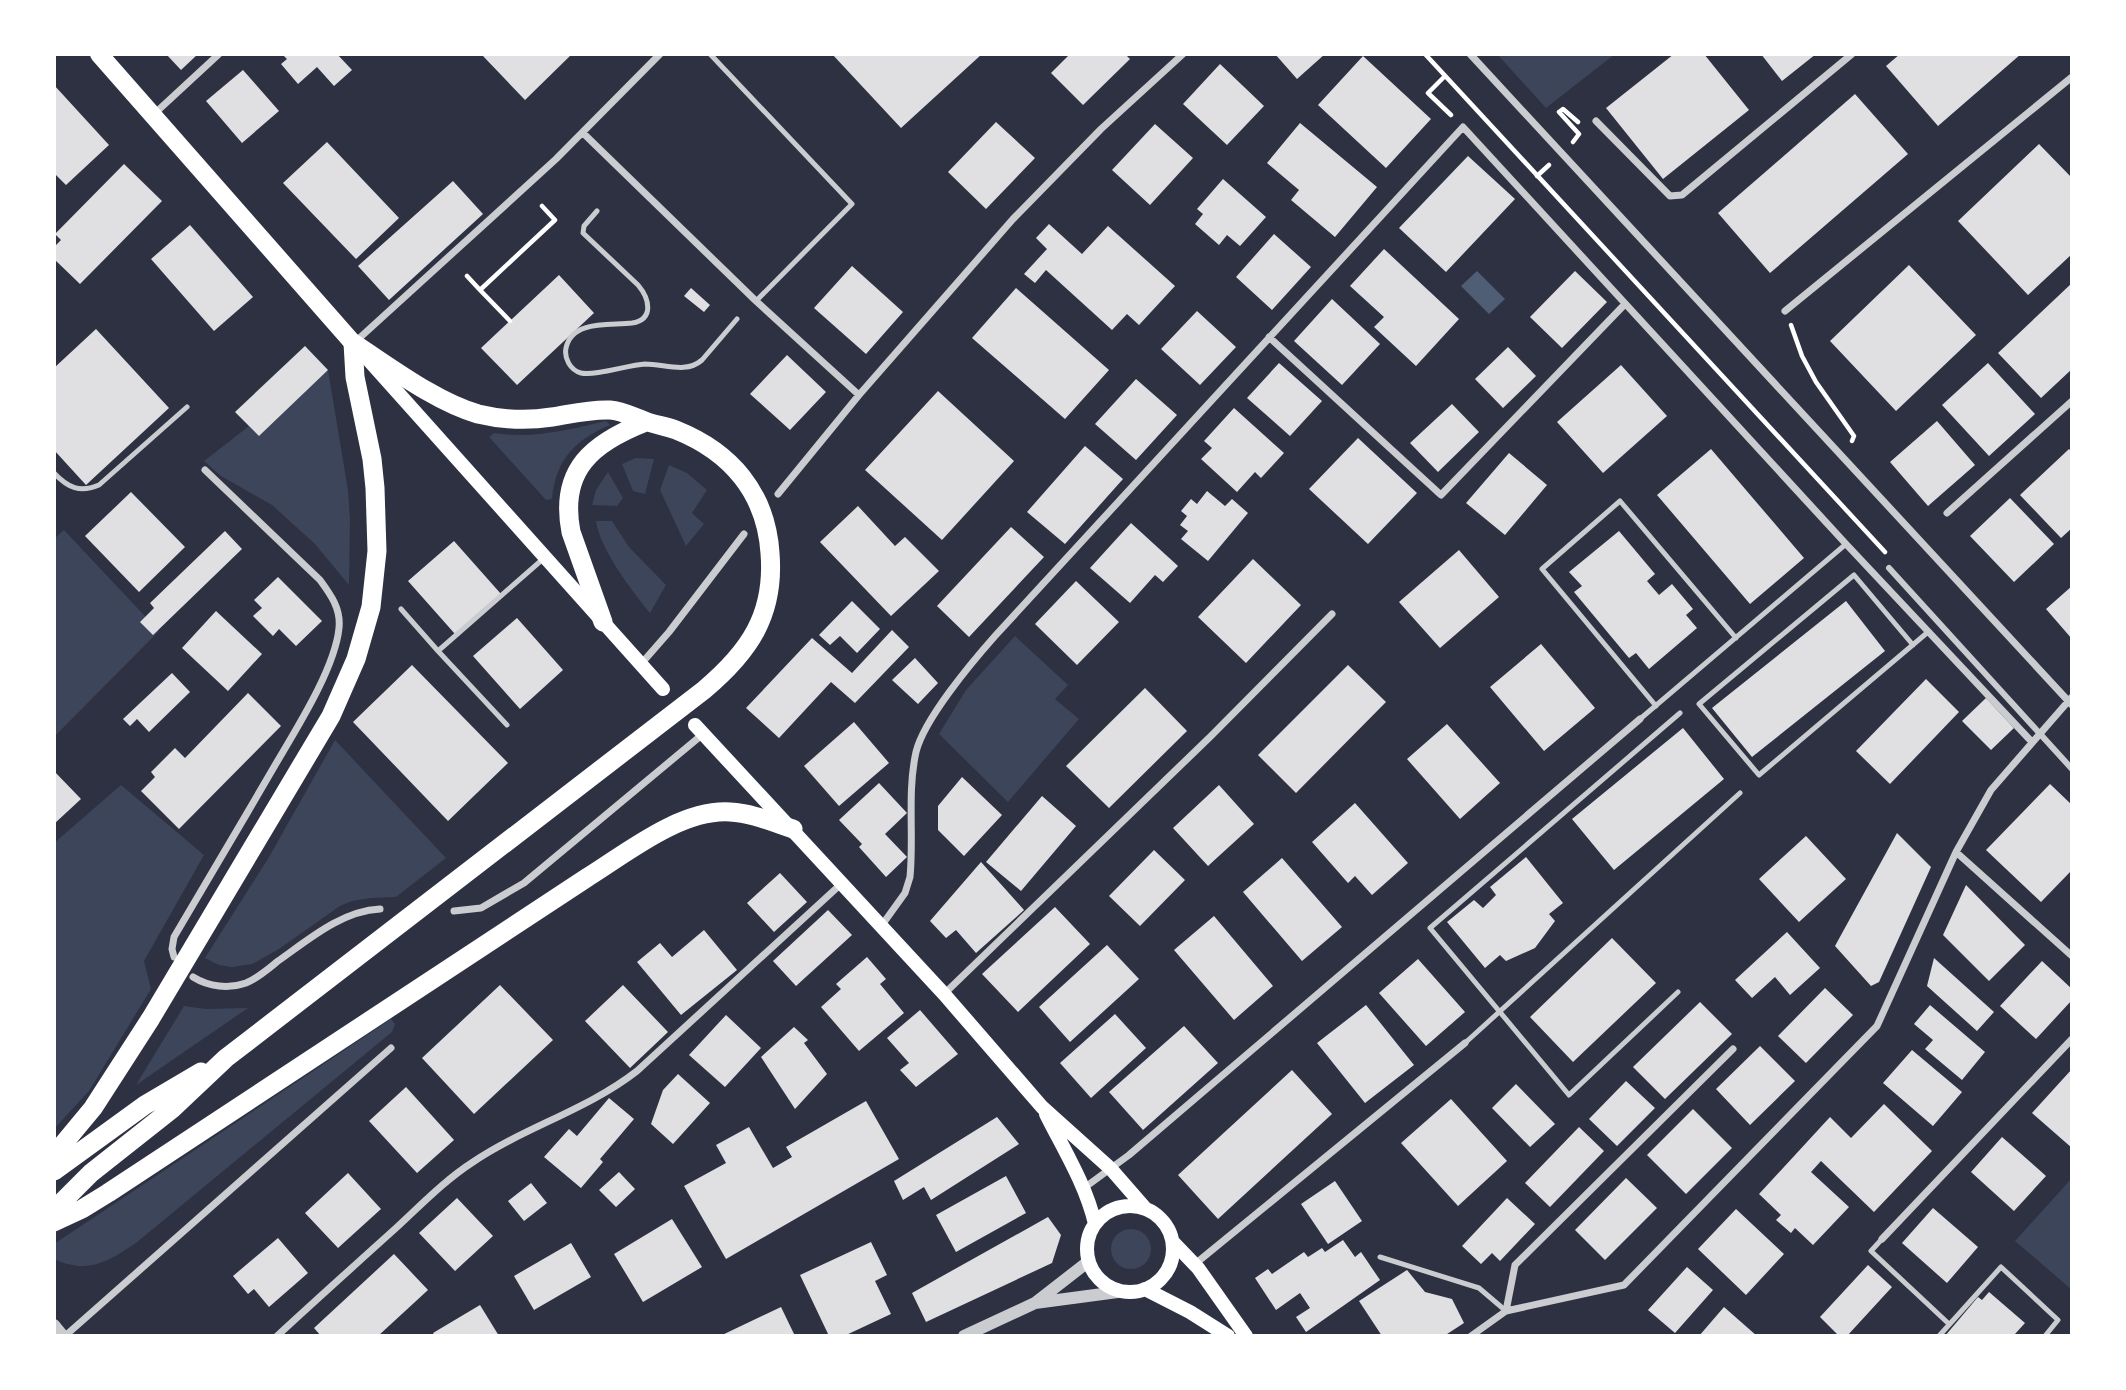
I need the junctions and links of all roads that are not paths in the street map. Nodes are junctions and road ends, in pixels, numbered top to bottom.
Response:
1 (99, 54) edge
2 (219, 54) edge
3 (660, 54) edge
4 (710, 54) edge
5 (1183, 54) edge
6 (1470, 54) edge
7 (1852, 54) edge
8 (2072, 76) edge
9 (153, 115) junction
10 (1596, 121) dead end
11 (583, 133) junction
12 (597, 211) dead end
13 (756, 301) junction
14 (1625, 304) junction
15 (1785, 311) road end
16 (737, 319) dead end
17 (1269, 337) junction
18 (353, 343) junction
19 (859, 395) junction
20 (2072, 401) edge
21 (187, 407) dead end
22 (646, 422) junction
23 (205, 470) dead end
24 (54, 473) edge
25 (778, 494) dead end
26 (1947, 513) dead end
27 (744, 534) dead end
28 (1846, 544) junction
29 (545, 557) junction
30 (1889, 568) dead end
31 (401, 609) dead end
32 (1332, 614) dead end
33 (603, 622) junction
34 (1928, 632) junction
35 (1736, 638) junction
36 (1913, 645) junction
37 (438, 651) junction
38 (641, 664) junction
39 (663, 689) dead end
40 (2070, 701) edge
41 (1656, 706) junction
42 (1680, 713) dead end
43 (1640, 719) joint
44 (507, 725) dead end
45 (699, 730) joint
46 (2040, 734) junction
47 (2032, 743) junction
48 (2072, 769) edge
49 (1740, 793) dead end
50 (793, 830) junction
51 (1956, 852) junction
52 (842, 883) junction
53 (380, 909) dead end
54 (454, 911) dead end
55 (881, 925) junction
56 (2072, 956) edge
57 (174, 957) dead end
58 (193, 977) dead end
59 (1678, 992) dead end
60 (944, 994) junction
61 (1500, 1012) junction
62 (2072, 1039) edge
63 (1465, 1043) joint
64 (391, 1048) dead end
65 (1733, 1049) dead end
66 (226, 1058) junction
67 (1042, 1107) junction
68 (54, 1155) edge
69 (1111, 1169) junction
70 (54, 1171) edge
71 (1084, 1188) junction
72 (1145, 1208) junction
73 (54, 1210) edge
74 (54, 1222) edge
75 (1095, 1224) junction
76 (1882, 1239) joint
77 (1174, 1244) junction
78 (1380, 1256) dead end
79 (1089, 1261) junction
80 (1195, 1264) junction
81 (1145, 1289) junction
82 (1125, 1291) junction
83 (1035, 1303) junction
84 (1506, 1311) junction
85 (1950, 1324) junction
86 (54, 1325) edge
87 (64, 1336) edge
88 (277, 1336) edge
89 (964, 1336) edge
90 (1228, 1336) edge
91 (1246, 1336) edge
92 (1471, 1336) edge
93 (1940, 1336) edge
94 (2045, 1336) edge

1 - 9 main road
2 - 9 street
3 - 11 street
4 - 13 lane
5 - 19 street
6 - 40 street
7 - 10 street
8 - 15 street
9 - 18 main road
11 - 13 street
11 - 18 street
12 - 16 lane
13 - 19 street
14 - 17 street
14 - 17 street
14 - 28 street
17 - 55 street
18 - 22 highway
18 - 29 main road
18 - 68 highway
19 - 25 street
20 - 26 street
21 - 24 lane
22 - 33 highway
22 - 66 highway
23 - 57 street
27 - 38 street
28 - 34 street
28 - 35 lane
29 - 33 main road
29 - 37 lane
30 - 46 street
31 - 37 lane
32 - 60 street
33 - 38 main road
34 - 36 lane
34 - 47 street
35 - 41 lane
35 - 41 lane
36 - 36 lane
37 - 44 lane
38 - 39 main road
40 - 46 street
41 - 43 lane
42 - 61 lane
43 - 69 street
45 - 50 main road
45 - 54 street
46 - 47 street
46 - 48 street
47 - 51 street
49 - 61 lane
50 - 52 main road
50 - 74 highway
51 - 56 street
51 - 84 street
52 - 55 main road
52 - 88 street
53 - 58 street
55 - 60 main road
59 - 61 lane
60 - 67 main road
61 - 63 lane
62 - 76 street
63 - 80 street
64 - 87 street
65 - 84 street
66 - 70 highway
66 - 73 highway
67 - 69 main road
67 - 71 main road
69 - 71 street
69 - 72 main road
71 - 75 main road
72 - 75 main road
72 - 77 main road
75 - 79 main road
76 - 85 lane
77 - 80 main road
77 - 81 main road
78 - 84 lane
79 - 82 main road
79 - 83 street
80 - 91 main road
81 - 82 main road
81 - 90 main road
82 - 83 street
83 - 89 street
84 - 92 street
85 - 93 lane
85 - 94 lane
86 - 87 street

